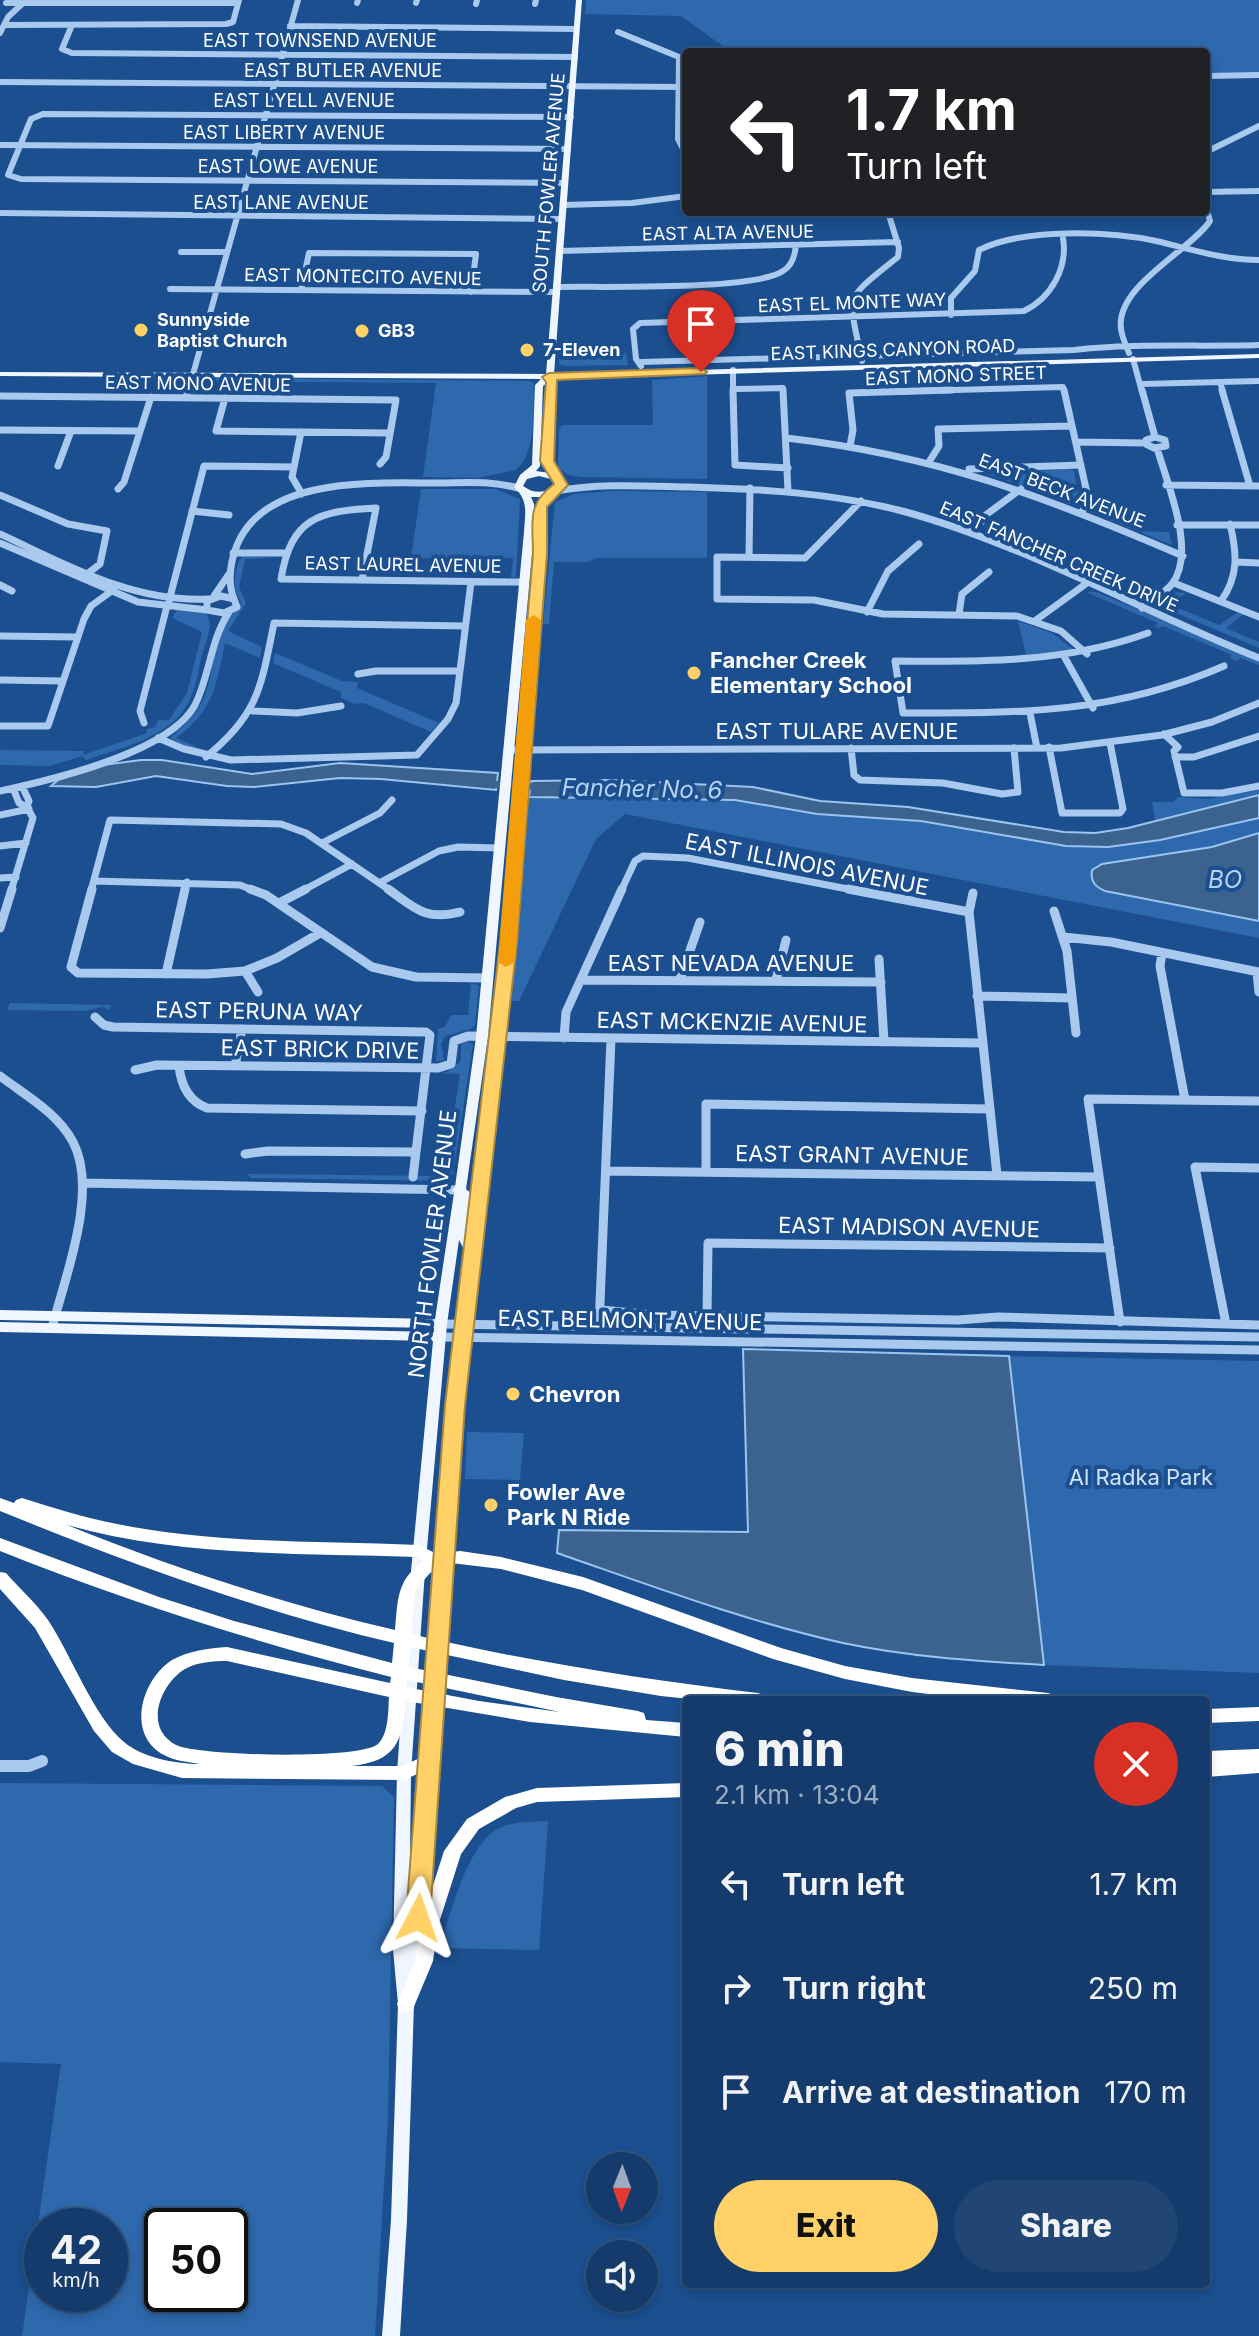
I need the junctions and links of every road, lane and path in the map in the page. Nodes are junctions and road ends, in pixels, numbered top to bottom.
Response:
1 (298, 0) edge
2 (579, 0) edge
3 (56, 2) edge
4 (116, 2) edge
5 (177, 2) edge
6 (239, 2) edge
7 (23, 3) junction
8 (5, 4) edge
9 (4, 25) junction
10 (72, 25) junction
11 (290, 26) junction
12 (575, 29) junction
13 (618, 32) dead end
14 (0, 33) edge
15 (282, 55) junction
16 (575, 57) junction
17 (1259, 75) edge
18 (1210, 76) edge
19 (682, 80) edge
20 (0, 82) edge
21 (274, 84) junction
22 (573, 87) junction
23 (682, 87) edge
24 (682, 97) edge
25 (265, 115) junction
26 (571, 117) junction
27 (1259, 126) edge
28 (0, 145) edge
29 (20, 145) junction
30 (256, 147) junction
31 (682, 147) edge
32 (568, 149) junction
33 (1210, 150) edge
34 (247, 181) junction
35 (565, 183) junction
36 (1259, 191) edge
37 (1210, 192) edge
38 (682, 197) edge
39 (563, 205) junction
40 (0, 213) edge
41 (237, 216) junction
42 (889, 216) edge
43 (1207, 216) edge
44 (562, 219) junction
45 (1063, 238) junction
46 (898, 242) junction
47 (796, 245) junction
48 (1181, 249) junction
49 (559, 251) junction
50 (181, 252) dead end
51 (227, 252) junction
52 (1259, 260) edge
53 (170, 289) dead end
54 (215, 289) junction
55 (301, 290) junction
56 (556, 290) junction
57 (471, 292) junction
58 (951, 315) junction
59 (851, 317) junction
60 (1259, 350) edge
61 (1132, 354) junction
62 (862, 358) junction
63 (802, 363) junction
64 (641, 365) junction
65 (738, 370) junction
66 (0, 371) edge
67 (410, 371) junction
68 (193, 372) junction
69 (549, 373) junction
70 (314, 376) junction
71 (1259, 381) edge
72 (1220, 382) junction
73 (1142, 384) junction
74 (735, 387) junction
75 (0, 396) edge
76 (151, 397) junction
77 (186, 398) junction
78 (225, 398) junction
79 (1072, 426) junction
80 (0, 430) edge
81 (71, 431) junction
82 (140, 431) junction
83 (301, 432) junction
84 (390, 433) junction
85 (1155, 437) junction
86 (786, 438) junction
87 (1077, 442) junction
88 (1145, 443) junction
89 (850, 446) junction
90 (1157, 448) junction
91 (929, 462) junction
92 (380, 464) dead end
93 (1081, 465) junction
94 (58, 466) dead end
95 (294, 467) junction
96 (788, 468) junction
97 (960, 470) junction
98 (525, 476) junction
99 (557, 478) junction
100 (473, 483) junction
101 (1166, 485) junction
102 (1255, 486) edge
103 (572, 488) junction
104 (750, 488) junction
105 (118, 489) dead end
106 (789, 489) junction
107 (1021, 489) junction
108 (522, 490) junction
109 (553, 492) junction
110 (302, 494) junction
111 (0, 495) edge
112 (862, 500) junction
113 (192, 511) junction
114 (1081, 513) junction
115 (229, 515) dead end
116 (1230, 524) junction
117 (1177, 525) junction
118 (1259, 525) edge
119 (966, 528) junction
120 (0, 534) edge
121 (0, 543) edge
122 (919, 544) dead end
123 (233, 553) junction
124 (287, 553) junction
125 (540, 554) junction
126 (1183, 556) junction
127 (749, 557) junction
128 (1237, 562) junction
129 (1259, 563) edge
130 (989, 572) dead end
131 (89, 573) junction
132 (229, 574) junction
133 (81, 578) junction
134 (362, 580) junction
135 (471, 582) junction
136 (525, 582) junction
137 (1087, 583) junction
138 (1174, 583) junction
139 (0, 585) edge
140 (120, 586) junction
141 (12, 591) dead end
142 (111, 591) junction
143 (211, 599) junction
144 (234, 599) junction
145 (1221, 601) junction
146 (168, 604) junction
147 (1144, 606) junction
148 (208, 610) junction
149 (229, 612) junction
150 (867, 612) junction
151 (959, 614) junction
152 (1259, 617) edge
153 (1036, 620) junction
154 (465, 626) junction
155 (1148, 633) dead end
156 (215, 635) junction
157 (0, 636) edge
158 (77, 637) junction
159 (1087, 654) junction
160 (1259, 655) edge
161 (1065, 658) junction
162 (1224, 666) dead end
163 (460, 671) junction
164 (358, 674) dead end
165 (0, 680) edge
166 (62, 681) junction
167 (1259, 696) edge
168 (1259, 703) edge
169 (341, 706) dead end
170 (1093, 708) junction
171 (253, 711) junction
172 (1030, 713) junction
173 (144, 723) dead end
174 (0, 726) edge
175 (1164, 734) junction
176 (1259, 736) edge
177 (158, 738) junction
178 (1110, 743) junction
179 (1049, 747) junction
180 (851, 748) junction
181 (1014, 748) junction
182 (1037, 748) junction
183 (510, 750) junction
184 (523, 750) junction
185 (1175, 754) junction
186 (206, 757) junction
187 (1259, 786) edge
188 (17, 787) junction
189 (0, 791) edge
190 (392, 800) dead end
191 (28, 808) junction
192 (0, 815) edge
193 (26, 843) junction
194 (322, 843) junction
195 (0, 846) edge
196 (500, 848) junction
197 (352, 864) junction
198 (16, 877) junction
199 (0, 878) edge
200 (94, 881) junction
201 (187, 882) junction
202 (379, 883) junction
203 (973, 893) dead end
204 (511, 899) junction
205 (279, 903) junction
206 (1054, 911) dead end
207 (460, 912) dead end
208 (969, 912) junction
209 (700, 922) dead end
210 (0, 928) edge
211 (320, 933) junction
212 (1063, 937) junction
213 (786, 940) dead end
214 (1162, 953) junction
215 (879, 959) dead end
216 (245, 971) junction
217 (1258, 972) edge
218 (166, 974) junction
219 (487, 978) junction
220 (680, 979) junction
221 (581, 980) junction
222 (776, 980) junction
223 (881, 982) junction
224 (258, 992) dead end
225 (1259, 992) edge
226 (977, 996) junction
227 (1071, 998) junction
228 (95, 1017) dead end
229 (242, 1029) junction
230 (1076, 1033) dead end
231 (482, 1037) junction
232 (498, 1037) junction
233 (564, 1038) junction
234 (611, 1039) junction
235 (884, 1042) junction
236 (982, 1043) junction
237 (179, 1066) junction
238 (235, 1066) junction
239 (428, 1069) junction
240 (135, 1070) dead end
241 (0, 1076) edge
242 (1185, 1100) junction
243 (1259, 1101) edge
244 (989, 1109) junction
245 (422, 1111) junction
246 (415, 1152) junction
247 (245, 1154) dead end
248 (1259, 1168) edge
249 (706, 1170) junction
250 (606, 1171) junction
251 (997, 1175) junction
252 (413, 1177) dead end
253 (1098, 1177) junction
254 (83, 1183) junction
255 (458, 1190) junction
256 (1110, 1248) junction
257 (471, 1256) junction
258 (601, 1310) junction
259 (0, 1315) edge
260 (707, 1316) junction
261 (1013, 1317) junction
262 (53, 1322) junction
263 (1120, 1322) junction
264 (1226, 1324) junction
265 (1259, 1325) edge
266 (0, 1327) edge
267 (599, 1327) junction
268 (440, 1331) junction
269 (464, 1331) junction
270 (1014, 1334) junction
271 (1259, 1340) edge
272 (1016, 1346) junction
273 (1246, 1350) junction
274 (1259, 1350) edge
275 (0, 1496) edge
276 (0, 1504) edge
277 (0, 1544) edge
278 (419, 1551) junction
279 (440, 1560) junction
280 (418, 1571) junction
281 (0, 1578) edge
282 (443, 1586) joint
283 (398, 1692) edge
284 (398, 1692) edge
285 (398, 1692) edge
286 (398, 1692) edge
287 (727, 1696) edge
288 (1009, 1696) edge
289 (1210, 1714) edge
290 (1251, 1714) edge
291 (682, 1727) edge
292 (682, 1728) edge
293 (1259, 1756) edge
294 (1210, 1758) edge
295 (42, 1761) dead end
296 (429, 1761) junction
297 (0, 1766) edge
298 (1259, 1766) edge
299 (1210, 1770) edge
300 (404, 1773) junction
301 (682, 1790) edge
302 (406, 2004) junction
303 (391, 2336) edge

1 - 11 street
2 - 12 main road, SOUTH FOWLER AVENUE
3 - 4 street
3 - 7 street
4 - 5 street
5 - 6 street
6 - 10 street
7 - 8 street
7 - 9 street
9 - 10 street
9 - 14 street
10 - 15 street, EAST TOWNSEND AVENUE
11 - 12 street
11 - 15 street
12 - 16 main road, SOUTH FOWLER AVENUE
13 - 19 street
15 - 16 street, EAST TOWNSEND AVENUE
15 - 21 street
16 - 22 main road, SOUTH FOWLER AVENUE
17 - 18 street
20 - 21 street, EAST BUTLER AVENUE
21 - 22 street, EAST BUTLER AVENUE
21 - 25 street
22 - 23 street, EAST BUTLER AVENUE
22 - 26 main road, SOUTH FOWLER AVENUE
24 - 31 street
25 - 26 street, EAST LYELL AVENUE
25 - 29 street, EAST LYELL AVENUE
25 - 30 street
26 - 32 main road, SOUTH FOWLER AVENUE
27 - 33 street
28 - 29 street, EAST LIBERTY AVENUE
29 - 30 street, EAST LIBERTY AVENUE
29 - 34 street, EAST LOWE AVENUE
30 - 32 street, EAST LIBERTY AVENUE
30 - 34 street
32 - 35 main road, SOUTH FOWLER AVENUE
34 - 35 street, EAST LOWE AVENUE
34 - 41 street
35 - 39 main road, SOUTH FOWLER AVENUE
36 - 37 street
38 - 39 street
39 - 44 main road, SOUTH FOWLER AVENUE
40 - 41 street, EAST LANE AVENUE
41 - 44 street, EAST LANE AVENUE
41 - 51 street
42 - 46 street
43 - 48 street
44 - 49 main road, SOUTH FOWLER AVENUE
45 - 48 street
45 - 58 street
45 - 58 street, EAST EL MONTE WAY
46 - 47 street, EAST ALTA AVENUE
46 - 59 street
47 - 49 street, EAST ALTA AVENUE
47 - 56 street, EAST MONTECITO AVENUE
48 - 52 street
48 - 61 street
49 - 56 main road, SOUTH FOWLER AVENUE
50 - 51 street
51 - 54 street
53 - 54 street, EAST MONTECITO AVENUE
54 - 55 street, EAST MONTECITO AVENUE
54 - 68 street
55 - 57 street, EAST MONTECITO AVENUE
55 - 57 street
56 - 57 street, EAST MONTECITO AVENUE
56 - 69 main road, SOUTH FOWLER AVENUE
58 - 59 street, EAST EL MONTE WAY
59 - 62 street
59 - 64 street, EAST EL MONTE WAY
60 - 61 main road, EAST KINGS CANYON ROAD
60 - 61 main road
60 - 61 street, EAST KINGS CANYON ROAD
61 - 62 main road, EAST KINGS CANYON ROAD
61 - 65 main road, EAST KINGS CANYON ROAD
61 - 73 street
62 - 63 main road, EAST KINGS CANYON ROAD
62 - 64 street, EAST KINGS CANYON ROAD
63 - 64 main road, EAST KINGS CANYON ROAD
63 - 65 main road
64 - 69 main road, EAST KINGS CANYON ROAD
65 - 69 main road, EAST KINGS CANYON ROAD
65 - 74 street
66 - 68 main road, EAST KINGS CANYON ROAD
67 - 68 main road, EAST KINGS CANYON ROAD
67 - 69 main road, EAST KINGS CANYON ROAD
67 - 70 main road
68 - 70 main road, EAST KINGS CANYON ROAD
68 - 77 street
69 - 70 main road, EAST KINGS CANYON ROAD
69 - 98 main road
69 - 99 main road
71 - 72 street
72 - 73 street
72 - 102 street
73 - 85 street
74 - 86 street
74 - 96 street
75 - 76 street, EAST MONO AVENUE
76 - 77 street, EAST MONO AVENUE
76 - 82 street
77 - 78 street, EAST MONO AVENUE
78 - 83 street
78 - 84 street, EAST MONO AVENUE
79 - 87 street
79 - 89 street, EAST MONO STREET
79 - 91 street
80 - 81 street
81 - 82 street
81 - 94 street
82 - 105 street
83 - 84 street
83 - 95 street
84 - 92 street
85 - 88 street
85 - 90 street
86 - 89 street, EAST BECK AVENUE
86 - 96 street
87 - 88 street
87 - 93 street
88 - 90 street
89 - 91 street, EAST BECK AVENUE
90 - 101 street
91 - 97 street, EAST BECK AVENUE
93 - 97 street
93 - 114 street
95 - 110 street
95 - 113 street
96 - 106 street
97 - 107 street, EAST BECK AVENUE
98 - 99 main road
98 - 100 street
98 - 108 main road, NORTH FOWLER AVENUE
99 - 106 street, EAST FANCHER CREEK DRIVE
99 - 109 main road, NORTH FOWLER AVENUE
100 - 108 street
100 - 110 street
101 - 102 street
101 - 117 street
103 - 104 street, EAST FANCHER CREEK DRIVE
103 - 109 street, EAST FANCHER CREEK DRIVE
103 - 125 main road
104 - 106 street, EAST FANCHER CREEK DRIVE
104 - 127 street
106 - 112 street, EAST FANCHER CREEK DRIVE
107 - 114 street, EAST BECK AVENUE
107 - 119 street
108 - 109 main road
108 - 136 main road, NORTH FOWLER AVENUE
109 - 125 main road, NORTH FOWLER AVENUE
110 - 123 street
111 - 131 street
112 - 119 street, EAST FANCHER CREEK DRIVE
112 - 127 street
112 - 137 street, EAST FANCHER CREEK DRIVE
113 - 115 street
113 - 146 street
114 - 126 street, EAST BECK AVENUE
116 - 117 street, EAST BECK AVENUE
116 - 118 street, EAST BECK AVENUE
116 - 128 street
117 - 126 street
119 - 147 street, EAST FANCHER CREEK DRIVE
120 - 131 street
121 - 133 street
122 - 150 street
123 - 124 street
123 - 132 street
124 - 134 street, EAST LAUREL AVENUE
124 - 134 street
125 - 184 main road, NORTH FOWLER AVENUE
126 - 138 street
127 - 150 street
128 - 129 street
128 - 145 street
130 - 151 street
131 - 133 street
131 - 140 street
132 - 143 street
132 - 144 street
133 - 142 street
134 - 135 street, EAST LAUREL AVENUE
135 - 136 street, EAST LAUREL AVENUE
135 - 154 street
136 - 183 main road, NORTH FOWLER AVENUE
137 - 147 street, EAST FANCHER CREEK DRIVE
137 - 153 street
138 - 145 street
138 - 147 street
139 - 141 street
140 - 142 street
140 - 146 street
142 - 146 street
142 - 158 street
143 - 144 street
143 - 146 street
143 - 148 street
144 - 149 street
145 - 152 street
146 - 148 street
146 - 173 street
147 - 160 street, EAST FANCHER CREEK DRIVE
148 - 149 street
148 - 156 street
149 - 156 street
150 - 151 street
151 - 153 street
153 - 159 street
154 - 163 street
154 - 171 street
155 - 159 street
156 - 177 street
157 - 158 street
158 - 166 street
159 - 161 street
161 - 170 street
161 - 172 street
162 - 170 street
163 - 164 street
163 - 186 street
165 - 166 street
166 - 174 street
167 - 175 street, EAST TULARE AVENUE
168 - 175 street, EAST TULARE AVENUE
169 - 171 street
170 - 172 street
171 - 186 street
172 - 182 street
175 - 178 street, EAST TULARE AVENUE
175 - 185 street
176 - 185 street
177 - 186 street
177 - 188 street
178 - 179 street, EAST TULARE AVENUE
178 - 179 street
179 - 182 street, EAST TULARE AVENUE
180 - 181 street, EAST TULARE AVENUE
180 - 181 street
180 - 184 street, EAST TULARE AVENUE
181 - 182 street, EAST TULARE AVENUE
183 - 184 street, EAST TULARE AVENUE
183 - 196 main road, NORTH FOWLER AVENUE
184 - 204 main road, NORTH FOWLER AVENUE
185 - 187 street
188 - 189 street
188 - 191 street
190 - 194 street
191 - 192 street
191 - 193 street
193 - 195 street
193 - 198 street
194 - 197 street
194 - 200 street
196 - 202 street
196 - 204 main road
196 - 219 main road, NORTH FOWLER AVENUE
197 - 202 street
197 - 205 street
198 - 199 street
198 - 210 street
200 - 201 street
200 - 218 street
201 - 205 street
201 - 218 street
202 - 207 street
203 - 208 street
204 - 232 main road, NORTH FOWLER AVENUE
205 - 211 street
206 - 212 street
208 - 221 street, EAST ILLINOIS AVENUE
208 - 226 street
209 - 220 street
211 - 216 street
211 - 219 street
212 - 214 street
212 - 227 street
213 - 222 street
214 - 217 street
214 - 242 street
215 - 223 street
216 - 218 street
216 - 224 street
217 - 225 street
219 - 231 main road, NORTH FOWLER AVENUE
220 - 221 street, EAST NEVADA AVENUE
220 - 222 street, EAST NEVADA AVENUE
221 - 233 street
222 - 223 street, EAST NEVADA AVENUE
223 - 235 street
226 - 227 street
226 - 236 street
227 - 230 street
228 - 229 street, EAST PERUNA WAY
229 - 238 street
229 - 239 street, EAST PERUNA WAY
231 - 232 street, EAST MCKENZIE AVENUE
231 - 239 street, EAST BRICK DRIVE
231 - 255 main road, NORTH FOWLER AVENUE
232 - 233 street, EAST MCKENZIE AVENUE
232 - 257 main road, NORTH FOWLER AVENUE
233 - 234 street, EAST MCKENZIE AVENUE
234 - 235 street, EAST MCKENZIE AVENUE
234 - 250 street
235 - 236 street, EAST MCKENZIE AVENUE
236 - 244 street
237 - 238 street, EAST BRICK DRIVE
237 - 240 street, EAST BRICK DRIVE
237 - 245 street
238 - 239 street, EAST BRICK DRIVE
239 - 245 street
241 - 254 street
242 - 243 street
242 - 253 street
244 - 249 street
244 - 251 street
245 - 246 street
246 - 247 street
246 - 252 street
248 - 264 street
249 - 250 street, EAST GRANT AVENUE
249 - 251 street, EAST GRANT AVENUE
250 - 258 street
251 - 253 street, EAST GRANT AVENUE
253 - 256 street
254 - 255 street
254 - 262 street
255 - 257 main road
255 - 268 main road, NORTH FOWLER AVENUE
256 - 260 street, EAST MADISON AVENUE
256 - 263 street
257 - 269 main road, NORTH FOWLER AVENUE
258 - 260 street, EAST BELMONT AVENUE
258 - 267 street
259 - 262 main road, EAST BELMONT AVENUE
260 - 261 street, EAST BELMONT AVENUE
261 - 263 street, EAST BELMONT AVENUE
261 - 270 street
262 - 266 main road, EAST BELMONT AVENUE
262 - 268 main road, EAST BELMONT AVENUE
263 - 264 street, EAST BELMONT AVENUE
264 - 265 street, EAST BELMONT AVENUE
267 - 269 street, EAST BELMONT AVENUE
267 - 270 street, EAST BELMONT AVENUE
268 - 269 street, EAST BELMONT AVENUE
268 - 278 main road, NORTH FOWLER AVENUE
269 - 272 street, EAST BELMONT AVENUE
269 - 279 main road, NORTH FOWLER AVENUE
270 - 271 street, EAST BELMONT AVENUE
270 - 272 street
271 - 273 street
272 - 273 street, EAST BELMONT AVENUE
273 - 274 street, EAST BELMONT AVENUE
275 - 278 highway
276 - 287 highway
277 - 291 highway
278 - 279 highway
278 - 280 main road, NORTH FOWLER AVENUE
279 - 280 highway
279 - 282 highway
279 - 288 highway
280 - 283 highway
280 - 300 main road, NORTH FOWLER AVENUE
281 - 300 highway
282 - 296 main road, NORTH FOWLER AVENUE
284 - 285 highway
286 - 292 highway
289 - 290 highway
293 - 294 highway
295 - 297 street
296 - 300 highway
296 - 302 main road, NORTH FOWLER AVENUE
298 - 299 highway
300 - 302 main road, NORTH FOWLER AVENUE
301 - 302 highway
302 - 303 main road, NORTH FOWLER AVENUE

